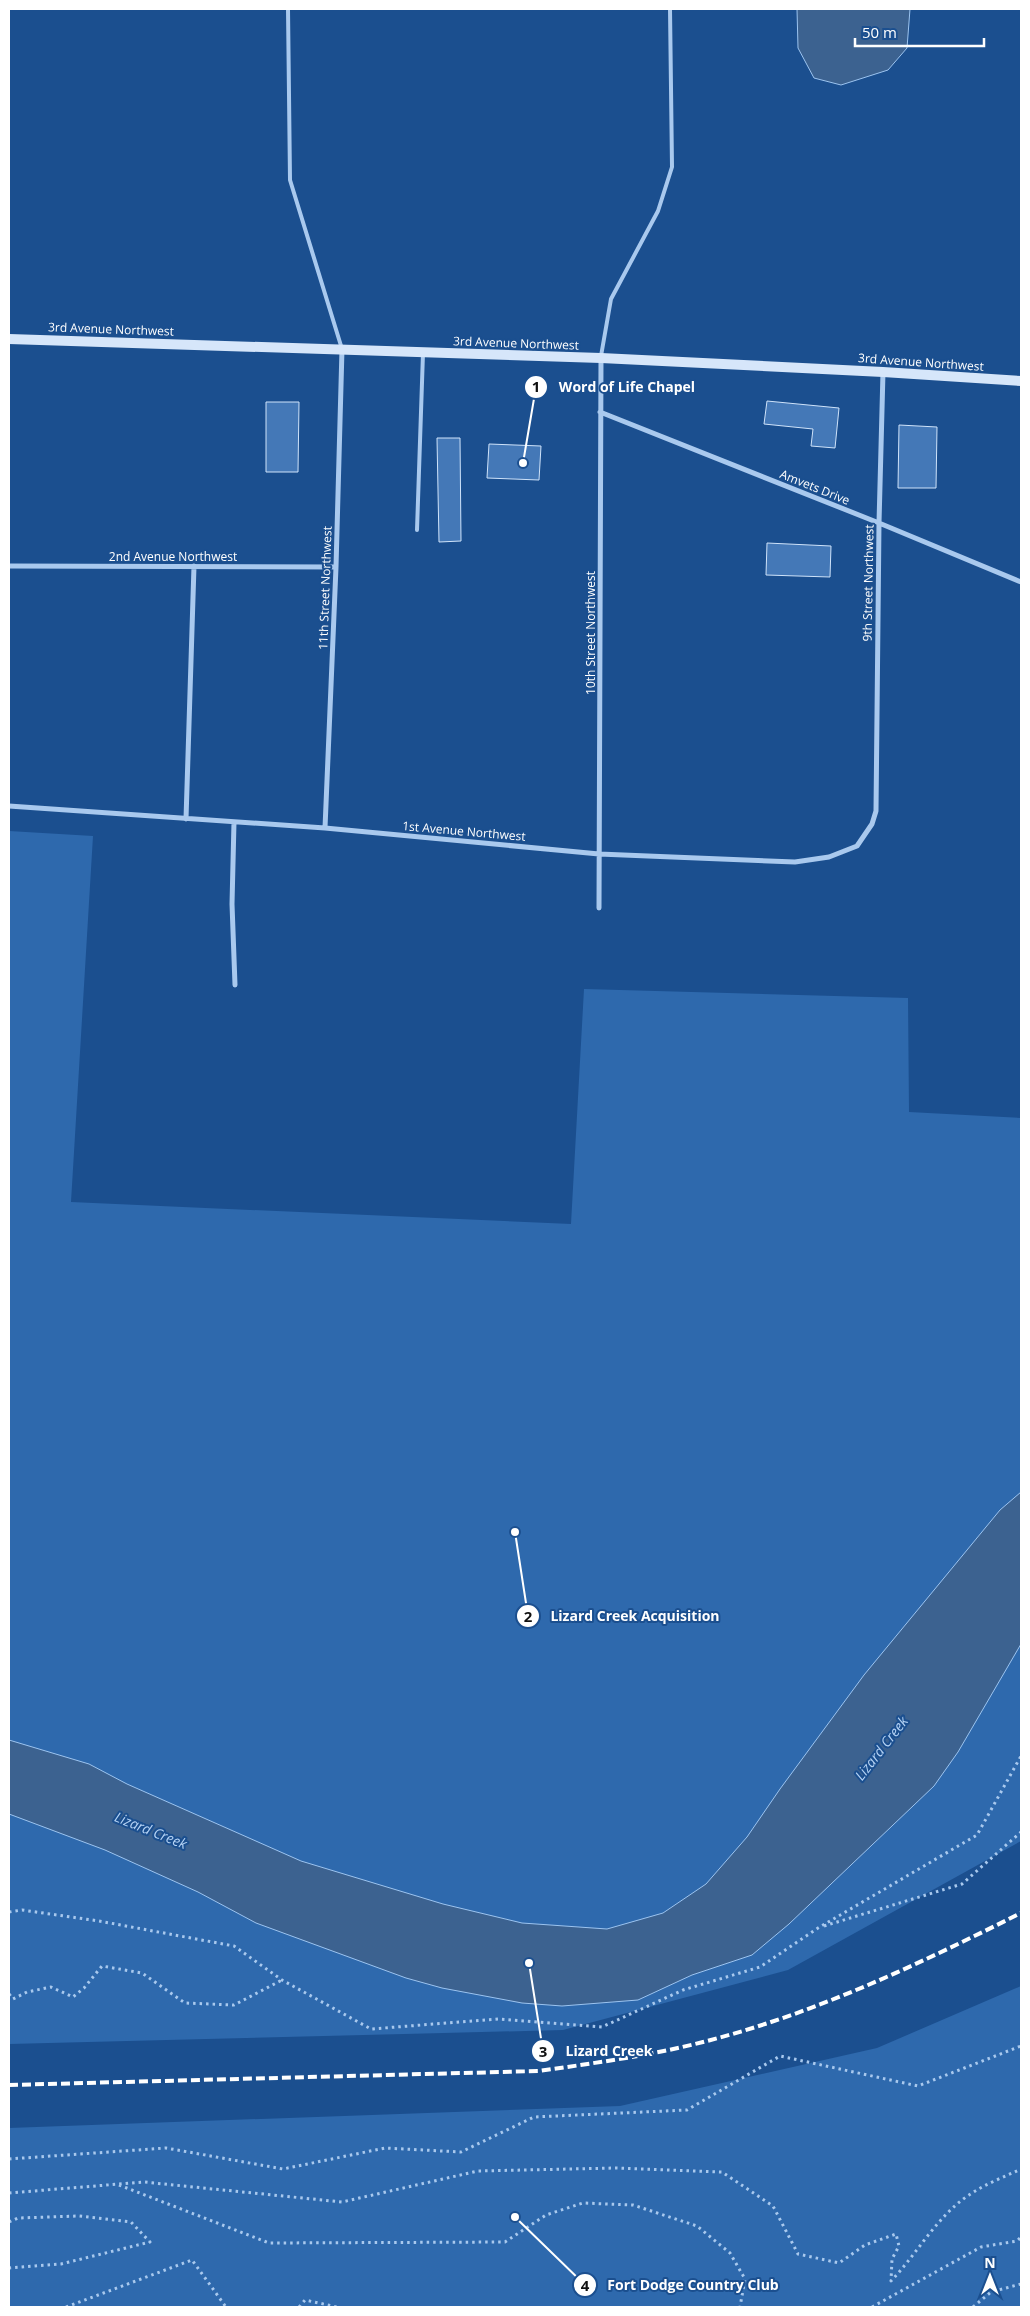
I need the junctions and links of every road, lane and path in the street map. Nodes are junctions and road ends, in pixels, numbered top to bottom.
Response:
1 (288, 9) edge
2 (670, 9) edge
3 (9, 339) edge
4 (342, 349) junction
5 (423, 353) junction
6 (600, 358) junction
7 (883, 372) junction
8 (1021, 381) edge
9 (600, 412) junction
10 (879, 523) junction
11 (417, 530) dead end
12 (9, 566) edge
13 (194, 566) junction
14 (336, 567) junction
15 (1021, 582) edge
16 (876, 794) joint
17 (9, 806) edge
18 (186, 818) junction
19 (234, 822) junction
20 (325, 828) junction
21 (599, 854) junction
22 (599, 908) dead end
23 (235, 985) dead end
24 (1021, 1756) edge
25 (1021, 1832) edge
26 (9, 1912) edge
27 (818, 1928) junction
28 (282, 1980) junction
29 (9, 1994) edge
30 (1021, 2046) edge
31 (9, 2159) edge
32 (1021, 2169) edge
33 (117, 2184) junction
34 (9, 2193) edge
35 (9, 2222) edge
36 (1021, 2237) edge
37 (9, 2268) edge
38 (1021, 2284) edge
39 (66, 2307) edge
40 (226, 2307) edge
41 (299, 2307) edge
42 (337, 2307) edge
43 (740, 2307) edge
44 (872, 2307) edge
45 (973, 2307) edge

1 - 4 lane
2 - 6 lane
3 - 4 main road, 3rd Avenue Northwest
4 - 5 main road, 3rd Avenue Northwest
4 - 14 street, 11th Street Northwest
5 - 6 main road, 3rd Avenue Northwest
5 - 11 lane
6 - 7 main road, 3rd Avenue Northwest
6 - 9 street, 10th Street Northwest
7 - 8 main road, 3rd Avenue Northwest
7 - 10 street, 9th Street Northwest
9 - 10 street, Amvets Drive
9 - 21 street, 10th Street Northwest
10 - 15 street, Amvets Drive
10 - 16 street, 9th Street Northwest
12 - 13 street, 2nd Avenue Northwest
13 - 14 street, 2nd Avenue Northwest
13 - 18 street
14 - 20 street, 11th Street Northwest
16 - 21 street, 1st Avenue Northwest
17 - 18 street, 1st Avenue Northwest
18 - 19 street, 1st Avenue Northwest
19 - 20 street, 1st Avenue Northwest
19 - 23 street
20 - 21 street, 1st Avenue Northwest
21 - 22 street, 10th Street Northwest
24 - 27 path
25 - 27 path
26 - 28 path
27 - 28 path
28 - 29 path
30 - 31 path
32 - 33 path
33 - 34 path
33 - 43 path
35 - 37 path
36 - 44 path
38 - 45 path
39 - 40 path
41 - 42 path

